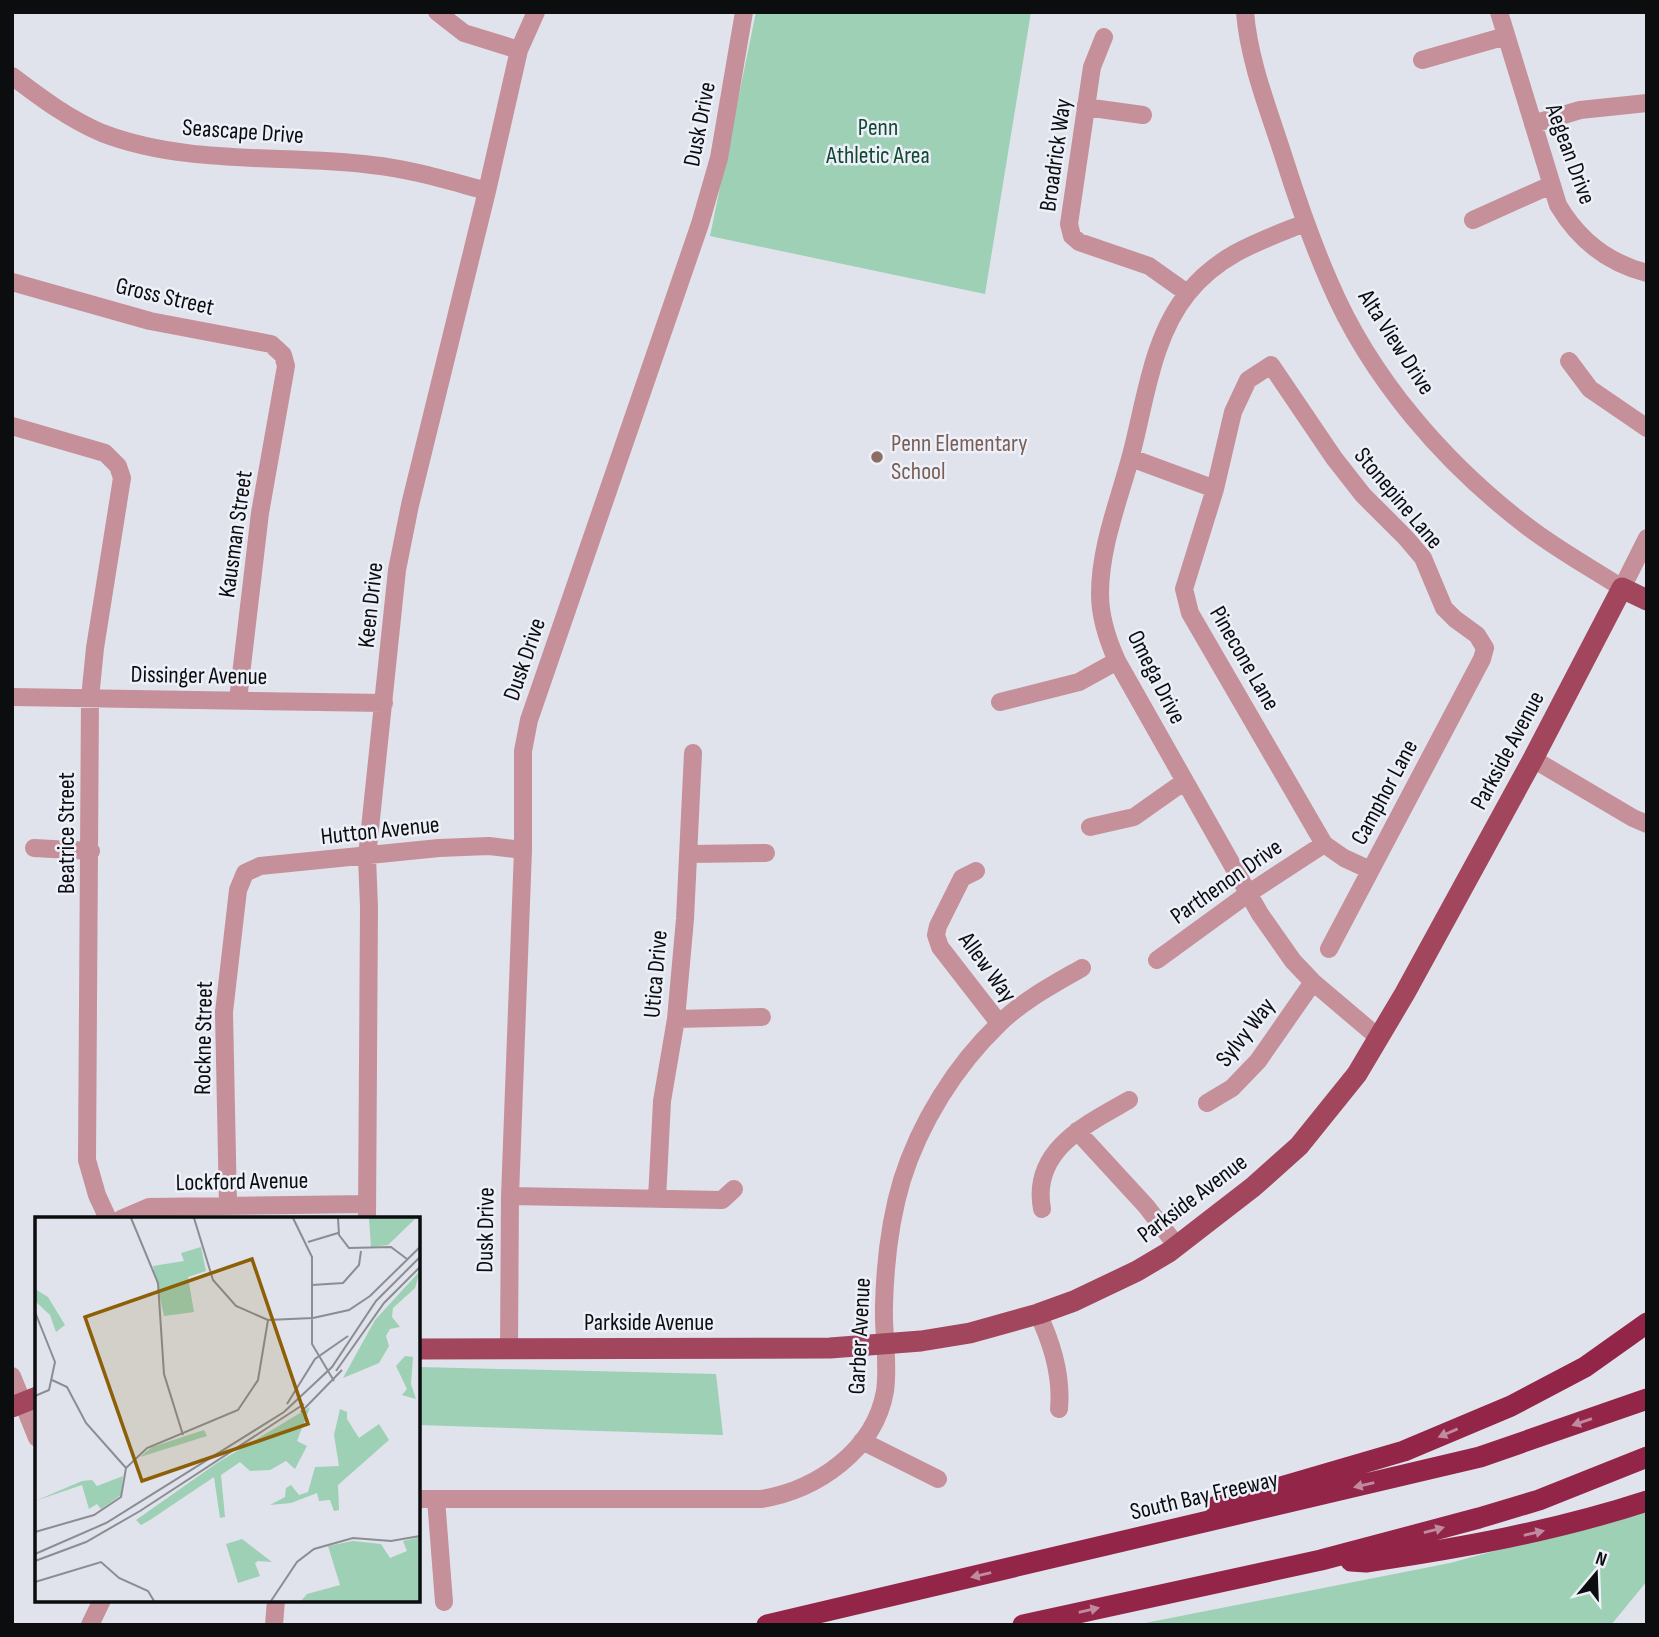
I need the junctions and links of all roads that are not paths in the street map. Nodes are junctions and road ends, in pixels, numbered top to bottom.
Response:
1 (436, 12) edge
2 (536, 12) edge
3 (744, 12) edge
4 (1245, 12) edge
5 (1499, 12) edge
6 (1506, 36) junction
7 (1104, 37) dead end
8 (519, 50) junction
9 (1422, 60) dead end
10 (12, 76) edge
11 (1647, 103) edge
12 (1085, 107) junction
13 (1143, 115) dead end
14 (1533, 124) junction
15 (1551, 185) junction
16 (487, 191) junction
17 (1473, 220) dead end
18 (1305, 223) junction
19 (1647, 273) edge
20 (12, 282) edge
21 (1187, 293) junction
22 (1569, 360) dead end
23 (1271, 365) joint
24 (284, 376) joint
25 (12, 426) edge
26 (1647, 428) edge
27 (1131, 458) junction
28 (1215, 489) junction
29 (1647, 538) edge
30 (1622, 588) junction
31 (1647, 600) edge
32 (1482, 659) joint
33 (1117, 661) junction
34 (12, 697) edge
35 (90, 698) junction
36 (238, 700) junction
37 (1000, 702) dead end
38 (384, 704) junction
39 (692, 753) dead end
40 (1533, 759) junction
41 (1185, 781) junction
42 (1647, 824) edge
43 (1090, 827) dead end
44 (1324, 844) junction
45 (34, 848) dead end
46 (523, 850) junction
47 (90, 851) junction
48 (766, 853) dead end
49 (689, 854) junction
50 (367, 857) junction
51 (1370, 870) junction
52 (976, 871) dead end
53 (244, 873) joint
54 (1249, 893) junction
55 (1329, 949) dead end
56 (1157, 960) dead end
57 (1082, 968) dead end
58 (1313, 982) junction
59 (762, 1017) dead end
60 (676, 1019) junction
61 (999, 1023) junction
62 (1379, 1038) junction
63 (1129, 1100) dead end
64 (1207, 1102) dead end
65 (1077, 1132) junction
66 (734, 1189) dead end
67 (510, 1196) junction
68 (657, 1199) junction
69 (228, 1205) junction
70 (1042, 1209) dead end
71 (367, 1211) edge
72 (107, 1217) edge
73 (126, 1217) edge
74 (1177, 1246) junction
75 (1038, 1314) junction
76 (1647, 1323) edge
77 (885, 1345) junction
78 (509, 1348) junction
79 (420, 1349) edge
80 (12, 1376) edge
81 (1647, 1399) edge
82 (24, 1402) edge
83 (1059, 1409) dead end
84 (35, 1432) edge
85 (862, 1441) junction
86 (1647, 1457) edge
87 (938, 1479) dead end
88 (427, 1499) edge
89 (1647, 1501) edge
90 (1047, 1559) junction
91 (1321, 1560) junction
92 (101, 1602) edge
93 (276, 1602) edge
94 (444, 1602) dead end
95 (90, 1625) edge
96 (274, 1625) edge
97 (767, 1625) edge
98 (1023, 1625) edge

1 - 8 street
2 - 8 street, Keen Drive
3 - 46 street, Dusk Drive
4 - 18 street, Alta View Drive
5 - 6 street, Aegean Drive
6 - 9 street
6 - 14 street, Aegean Drive
7 - 12 street, Broadrick Way
8 - 16 street, Keen Drive
10 - 16 street, Seascape Drive
11 - 14 street
12 - 13 street
12 - 21 street, Broadrick Way
14 - 15 street, Aegean Drive
15 - 17 street
15 - 19 street, Aegean Drive
16 - 38 street, Keen Drive
18 - 21 street, Omega Drive
18 - 30 street, Alta View Drive
20 - 24 street, Gross Street
21 - 27 street, Omega Drive
22 - 26 street
23 - 28 street, Pinecone Lane
23 - 32 street, Stonepine Lane
24 - 36 street, Kausman Street
25 - 35 street, Beatrice Street
27 - 28 street
27 - 33 street, Omega Drive
28 - 44 street, Pinecone Lane
29 - 30 street, Parkside Avenue
30 - 31 main road, Alta View Drive
30 - 40 main road, Parkside Avenue
32 - 51 street, Camphor Lane
33 - 37 street
33 - 41 street, Omega Drive
34 - 35 street, Dissinger Avenue
35 - 36 street, Dissinger Avenue
35 - 47 street, Beatrice Street
36 - 38 street, Dissinger Avenue
38 - 50 street, Keen Drive
39 - 49 street, Utica Drive
40 - 42 street
40 - 62 main road, Parkside Avenue
41 - 43 street
41 - 54 street, Omega Drive
44 - 51 street, Pinecone Lane
44 - 54 street, Parthenon Drive
45 - 47 street
46 - 50 street, Hutton Avenue
46 - 67 street, Dusk Drive
47 - 72 street, Beatrice Street
48 - 49 street
49 - 60 street, Utica Drive
50 - 53 street, Hutton Avenue
50 - 71 street, Keen Drive
51 - 55 street, Camphor Lane
52 - 61 street, Allew Way
53 - 69 street, Rockne Street
54 - 56 street, Parthenon Drive
54 - 58 street, Omega Drive
57 - 61 street, Garber Avenue
58 - 62 street, Omega Drive
58 - 64 street, Sylvy Way
59 - 60 street
60 - 68 street, Utica Drive
61 - 77 street, Garber Avenue
62 - 74 main road, Parkside Avenue
63 - 65 street
65 - 70 street
65 - 74 street
66 - 68 street
67 - 68 street
67 - 78 street, Dusk Drive
69 - 71 street, Lockford Avenue
69 - 73 street, Lockford Avenue
74 - 75 main road, Parkside Avenue
75 - 77 main road, Parkside Avenue
75 - 83 street
76 -> 90 highway
77 - 78 main road, Parkside Avenue
77 - 85 street, Garber Avenue
78 - 79 main road, Parkside Avenue
80 - 82 street
81 -> 90 highway, South Bay Freeway
82 - 84 street
85 - 87 street
85 - 88 street, Garber Avenue
91 -> 86 highway
88 - 94 street
91 -> 89 highway
90 -> 97 highway, South Bay Freeway
98 -> 91 highway
92 - 95 street
93 - 96 street

